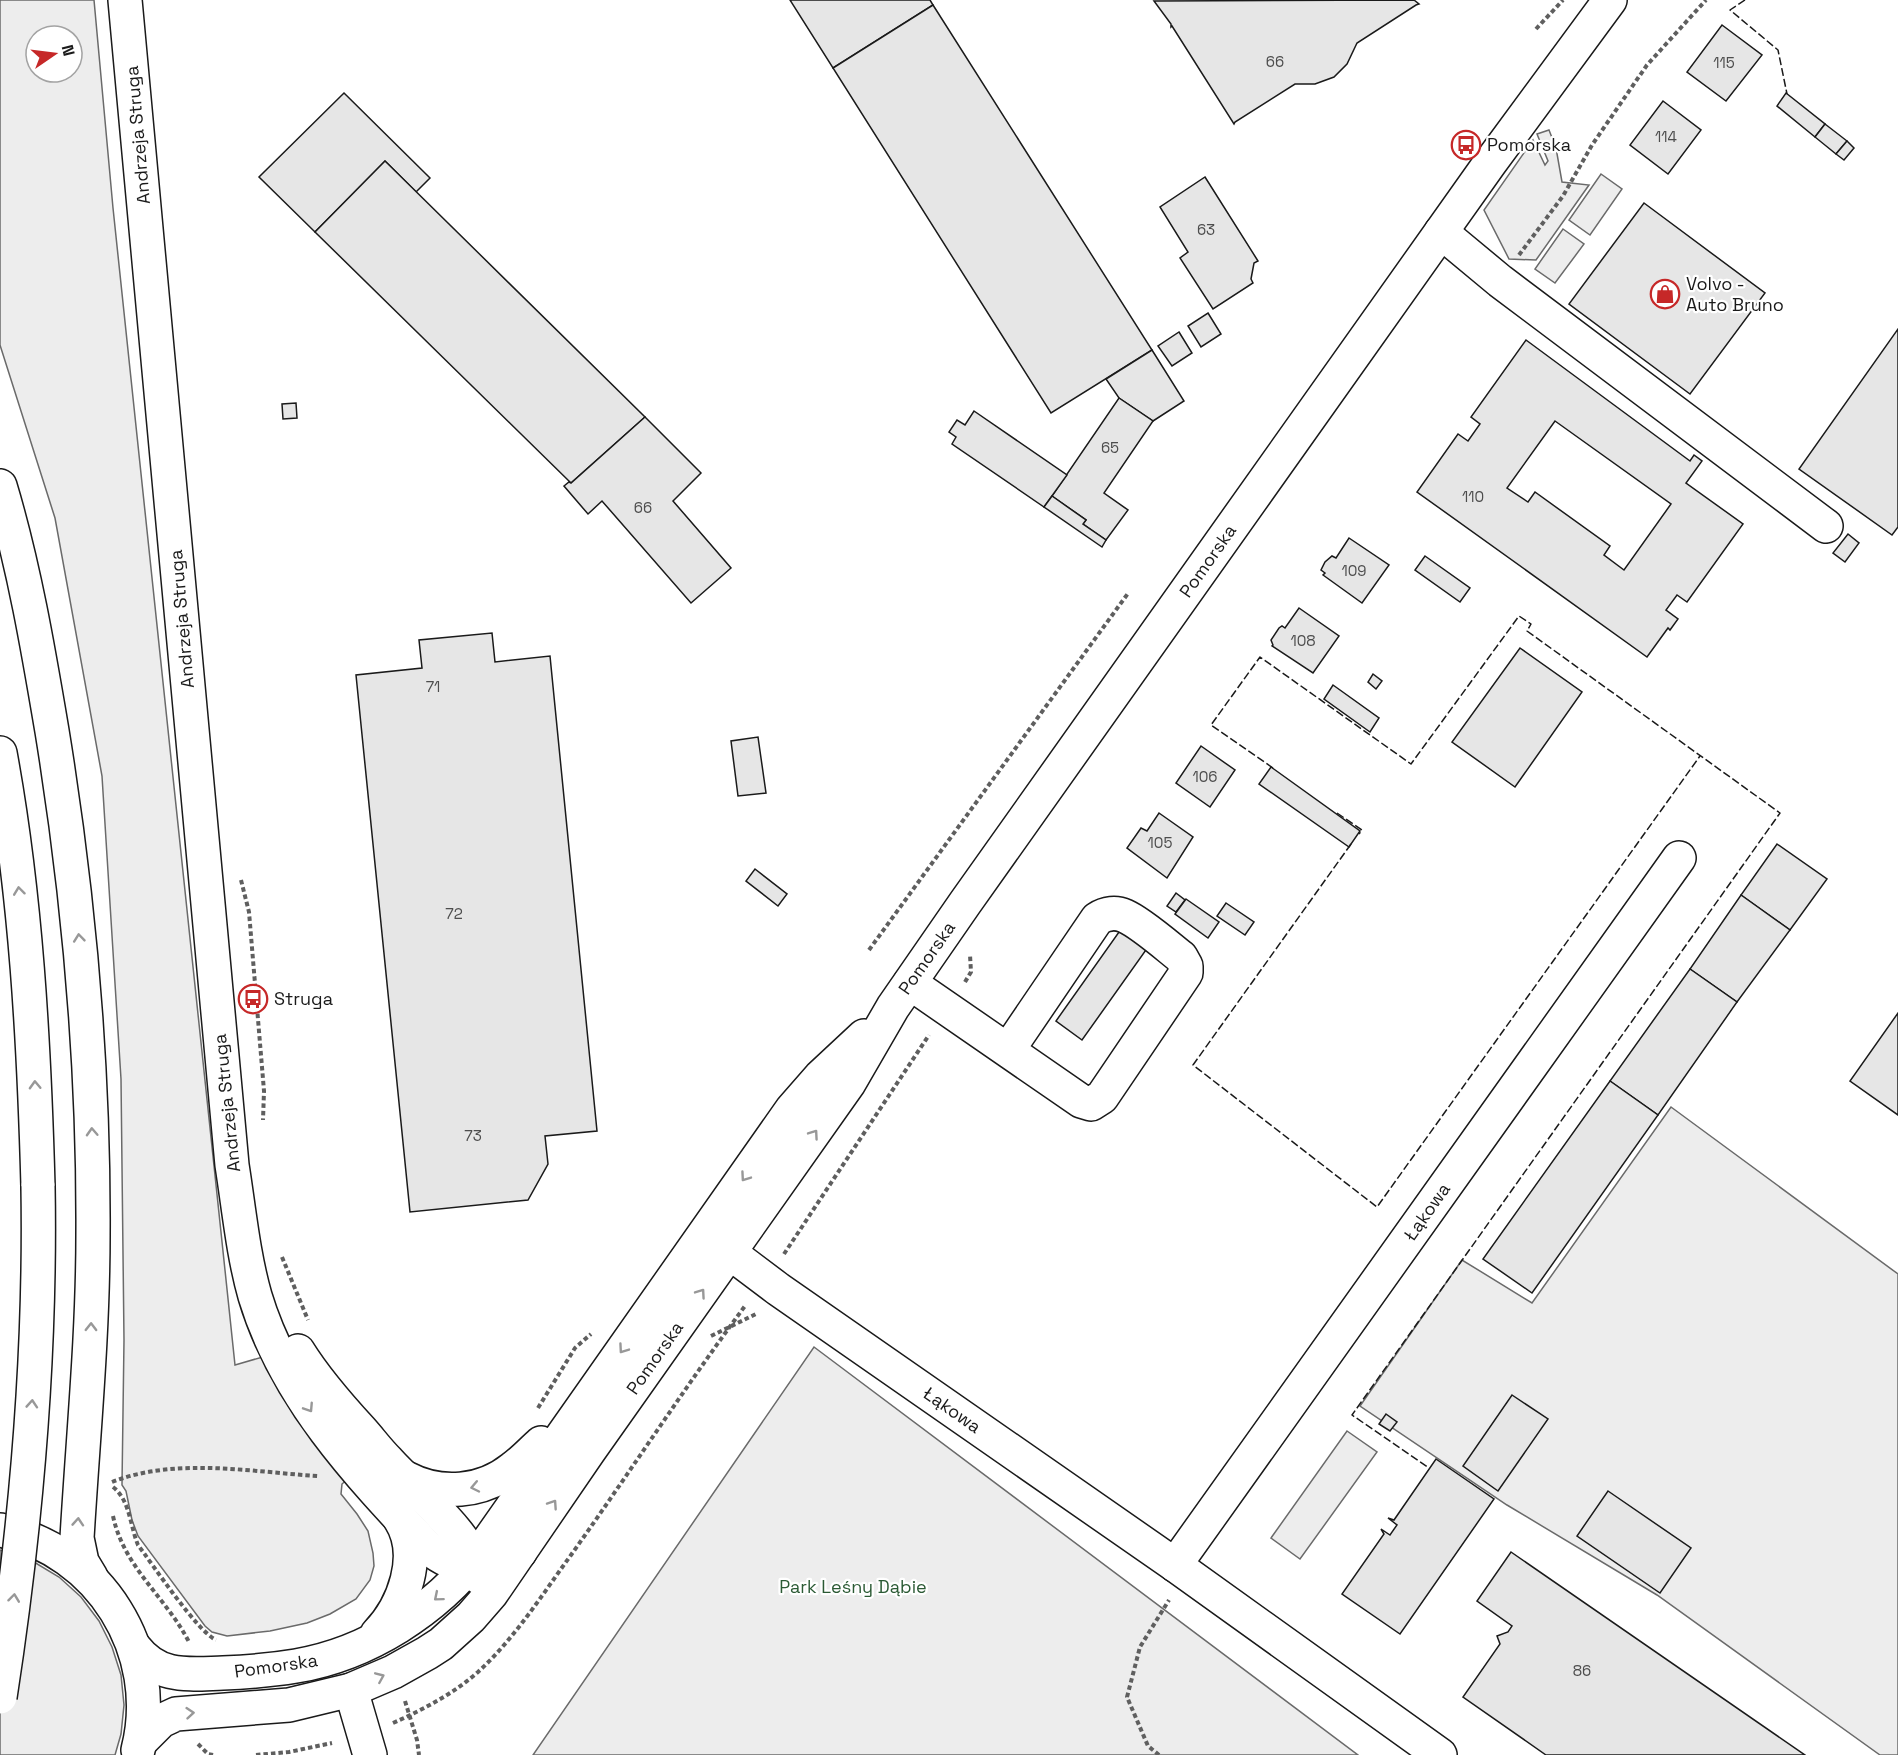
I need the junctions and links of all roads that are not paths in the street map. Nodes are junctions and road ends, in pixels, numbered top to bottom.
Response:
1 (125, 0) edge
2 (1610, 0) edge
3 (1441, 232) junction
4 (0, 486) edge
5 (1826, 526) dead end
6 (0, 753) edge
7 (1679, 858) dead end
8 (901, 995) junction
9 (1008, 1050) junction
10 (243, 1238) junction
11 (717, 1243) junction
12 (599, 1384) junction
13 (402, 1476) junction
14 (394, 1510) junction
15 (0, 1530) edge
16 (520, 1552) junction
17 (474, 1565) junction
18 (1180, 1569) junction
19 (91, 1577) junction
20 (471, 1617) junction
21 (368, 1643) junction
22 (135, 1648) junction
23 (351, 1690) junction
24 (0, 1697) edge
25 (139, 1748) edge
26 (370, 1755) edge
27 (1440, 1755) edge

1 - 10 street, Andrzeja Struga
2 - 3 street, Pomorska
3 - 5 street
3 - 8 street, Pomorska
19 -> 4 street
24 -> 6 street, bridge
7 - 18 street, Łąkowa
8 - 9 street
8 - 11 street, Pomorska
9 - 9 street
10 - 13 street, Andrzeja Struga
10 -> 14 street, Andrzeja Struga
11 -> 12 street, Pomorska
16 -> 11 street, Pomorska
11 - 18 street, Łąkowa
12 -> 13 street, Pomorska
12 - 17 street, Pomorska
13 - 17 street, Andrzeja Struga
14 - 17 street, Andrzeja Struga
14 - 21 street, Andrzeja Struga
15 - 19 street
16 - 17 street, Pomorska
16 - 20 street, Pomorska
17 - 20 street
17 -> 21 street, Pomorska
18 - 27 street
19 - 22 street
23 -> 20 street, Pomorska
21 - 22 street, Pomorska
22 - 25 street
25 -> 23 street, Pomorska
23 - 26 street

